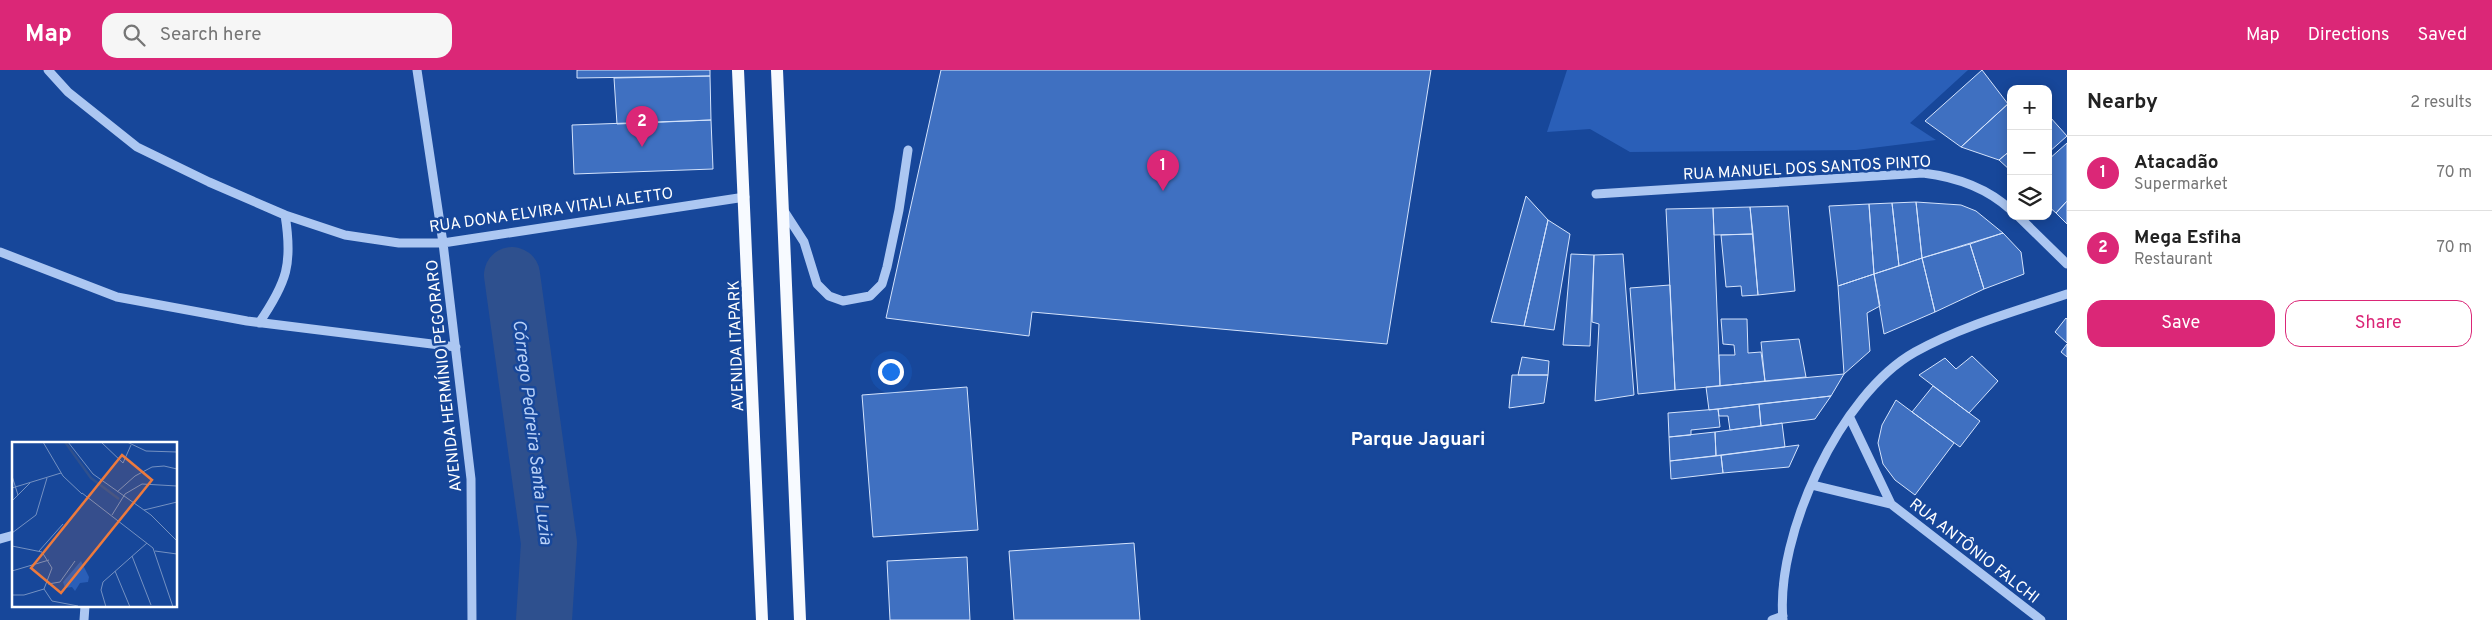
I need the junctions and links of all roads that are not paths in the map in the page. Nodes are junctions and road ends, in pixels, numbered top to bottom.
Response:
1 (48, 70) edge
2 (417, 70) edge
3 (738, 70) edge
4 (778, 70) edge
5 (908, 150) dead end
6 (1596, 194) dead end
7 (745, 197) junction
8 (2007, 207) edge
9 (783, 210) junction
10 (285, 215) junction
11 (2022, 220) edge
12 (443, 243) junction
13 (0, 252) edge
14 (2067, 264) edge
15 (2067, 294) edge
16 (260, 323) junction
17 (456, 347) junction
18 (1850, 418) junction
19 (1812, 486) junction
20 (1890, 504) junction
21 (1783, 618) edge
22 (472, 620) edge
23 (762, 620) edge
24 (800, 620) edge
25 (1772, 620) edge
26 (2041, 620) edge

1 - 10 street, RUA DONA ELVIRA VITALI ALETTO
2 - 12 street, AVENIDA HERMÍNIO PEGORARO
3 - 7 main road, AVENIDA ITAPARK
4 - 9 main road
5 - 9 street
6 - 8 street, RUA MANUEL DOS SANTOS PINTO
7 - 12 street, RUA DONA ELVIRA VITALI ALETTO
7 - 23 main road, AVENIDA ITAPARK
9 - 24 main road
10 - 12 street, RUA DONA ELVIRA VITALI ALETTO
10 - 16 street
11 - 14 street
12 - 17 street, AVENIDA HERMÍNIO PEGORARO
13 - 16 street
15 - 18 street
16 - 17 street
17 - 22 street, AVENIDA HERMÍNIO PEGORARO
18 - 19 street
18 - 20 street, RUA ANTÔNIO FALCHI
19 - 20 street, RUA ANTÔNIO FALCHI
19 - 21 street
20 - 26 street, RUA ANTÔNIO FALCHI
21 - 25 street

